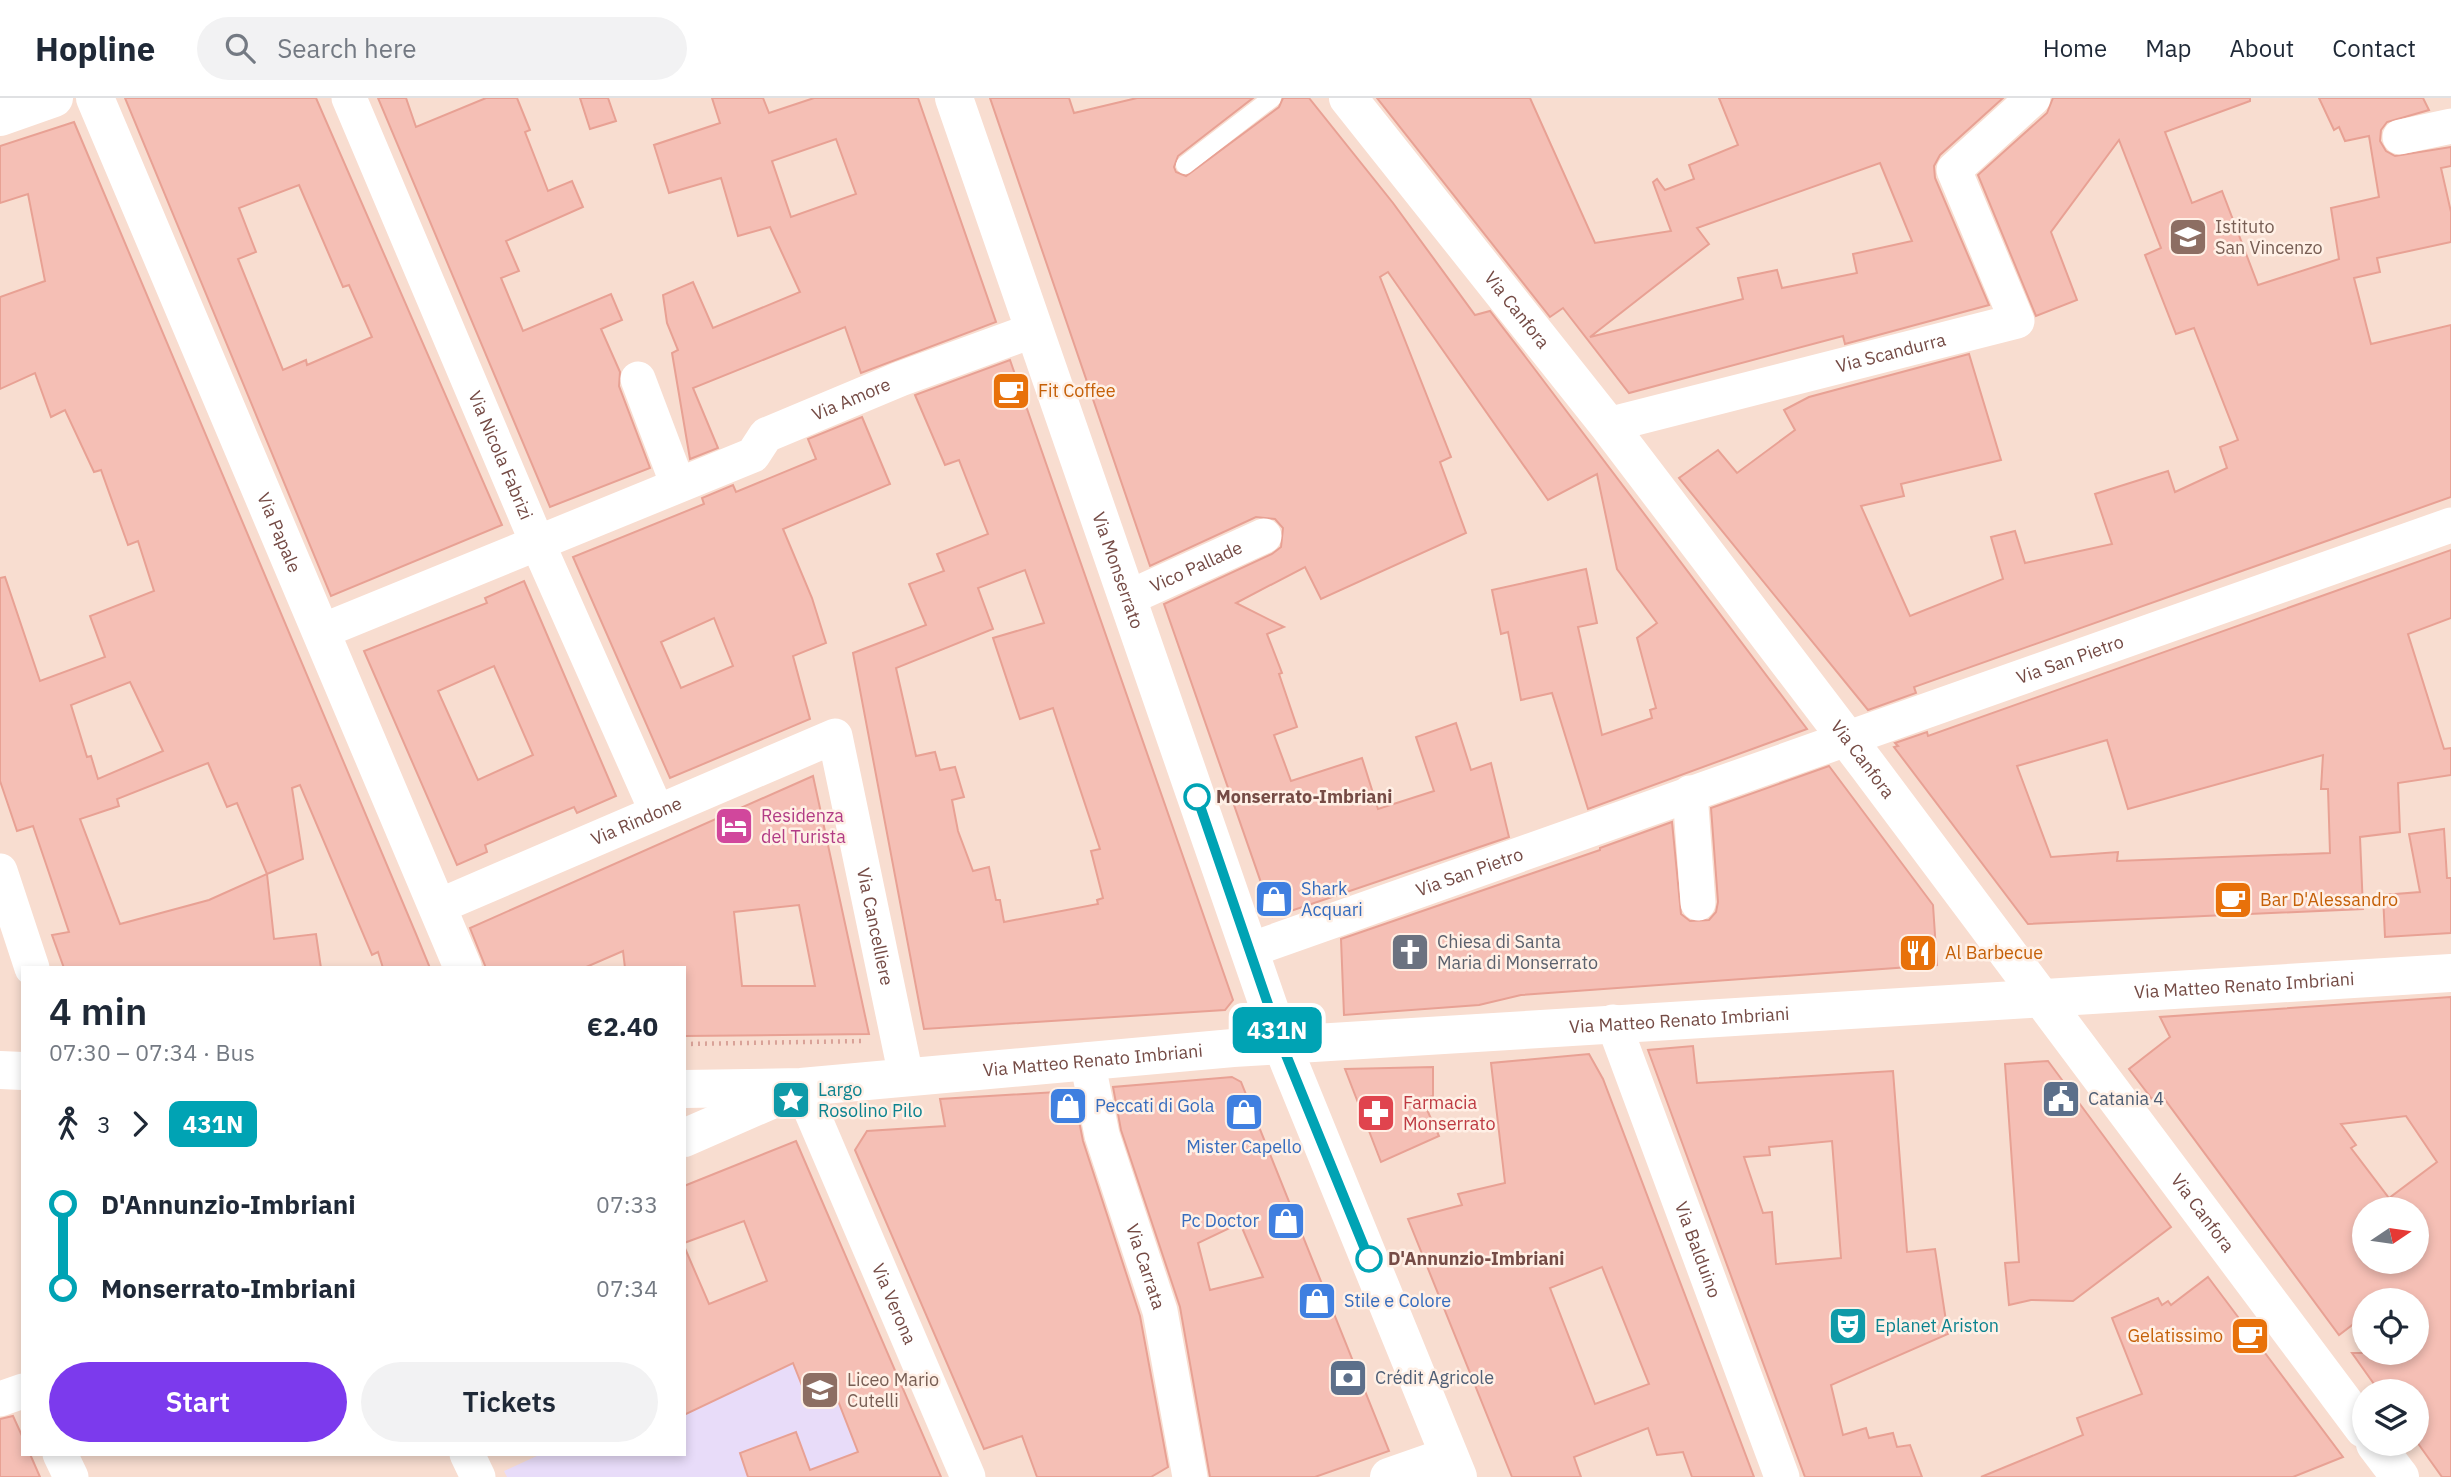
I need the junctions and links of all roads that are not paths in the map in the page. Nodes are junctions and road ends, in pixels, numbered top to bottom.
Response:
1 (54, 98) edge
2 (95, 98) edge
3 (349, 98) edge
4 (954, 98) edge
5 (1272, 98) edge
6 (1348, 98) edge
7 (2033, 98) edge
8 (8, 109) edge
9 (2451, 126) edge
10 (2400, 137) dead end
11 (1185, 165) dead end
12 (1034, 330) junction
13 (638, 379) dead end
14 (1608, 425) junction
15 (678, 485) junction
16 (2451, 525) edge
17 (1264, 536) dead end
18 (537, 542) junction
19 (1128, 598) junction
20 (320, 632) junction
21 (835, 736) joint
22 (1847, 738) junction
23 (1690, 793) junction
24 (657, 812) junction
25 (0, 871) edge
26 (1698, 903) dead end
27 (437, 907) junction
28 (1250, 950) junction
29 (31, 966) edge
30 (462, 966) edge
31 (2451, 973) edge
32 (2042, 997) junction
33 (1613, 1022) junction
34 (1282, 1045) junction
35 (1087, 1060) junction
36 (0, 1070) edge
37 (21, 1071) edge
38 (906, 1076) junction
39 (801, 1087) junction
40 (686, 1089) edge
41 (686, 1137) edge
42 (21, 1392) edge
43 (0, 1399) edge
44 (2352, 1413) edge
45 (62, 1456) edge
46 (468, 1456) edge
47 (1453, 1467) edge
48 (71, 1477) edge
49 (478, 1477) edge
50 (968, 1477) edge
51 (1190, 1477) edge
52 (1389, 1477) edge
53 (1782, 1477) edge

1 - 8 main road
2 - 20 main road, Via Papale
3 - 18 street, Via Nicola Fabrizi
4 - 12 main road, Via Monserrato
5 - 11 lane
6 - 14 main road, Via Canfora
7 - 14 street, Via Scandurra
9 - 10 street
12 - 15 street, Via Amore
12 - 19 main road, Via Monserrato
13 - 15 street
14 - 22 main road, Via Canfora
15 - 18 street, Via Amore
16 - 22 street, Via San Pietro
17 - 19 street, Vico Pallade
18 - 20 street, Via Amore
18 - 24 street, Via Nicola Fabrizi
19 - 28 main road, Via Monserrato
20 - 27 main road, Via Papale
21 - 24 street, Via Rindone
21 - 38 street, Via Cancelliere
22 - 23 street, Via San Pietro
22 - 32 main road, Via Canfora
23 - 26 street
23 - 28 street, Via San Pietro
24 - 27 street, Via Rindone
25 - 29 street
27 - 30 main road, Via Papale
28 - 34 main road, Via Monserrato
31 - 32 main road, Via Matteo Renato Imbriani
32 - 33 main road, Via Matteo Renato Imbriani
32 - 44 main road, Via Canfora
33 - 34 main road, Via Matteo Renato Imbriani
33 - 53 street, Via Balduino
34 - 35 main road, Via Matteo Renato Imbriani
34 - 47 main road, Via Monserrato
35 - 38 main road, Via Matteo Renato Imbriani
35 - 51 street, Via Carrata
36 - 37 main road
38 - 39 main road, Via Matteo Renato Imbriani
39 - 40 main road
39 - 41 main road
39 - 50 street, Via Verona
42 - 43 street
45 - 48 street
46 - 49 street
47 - 52 main road

